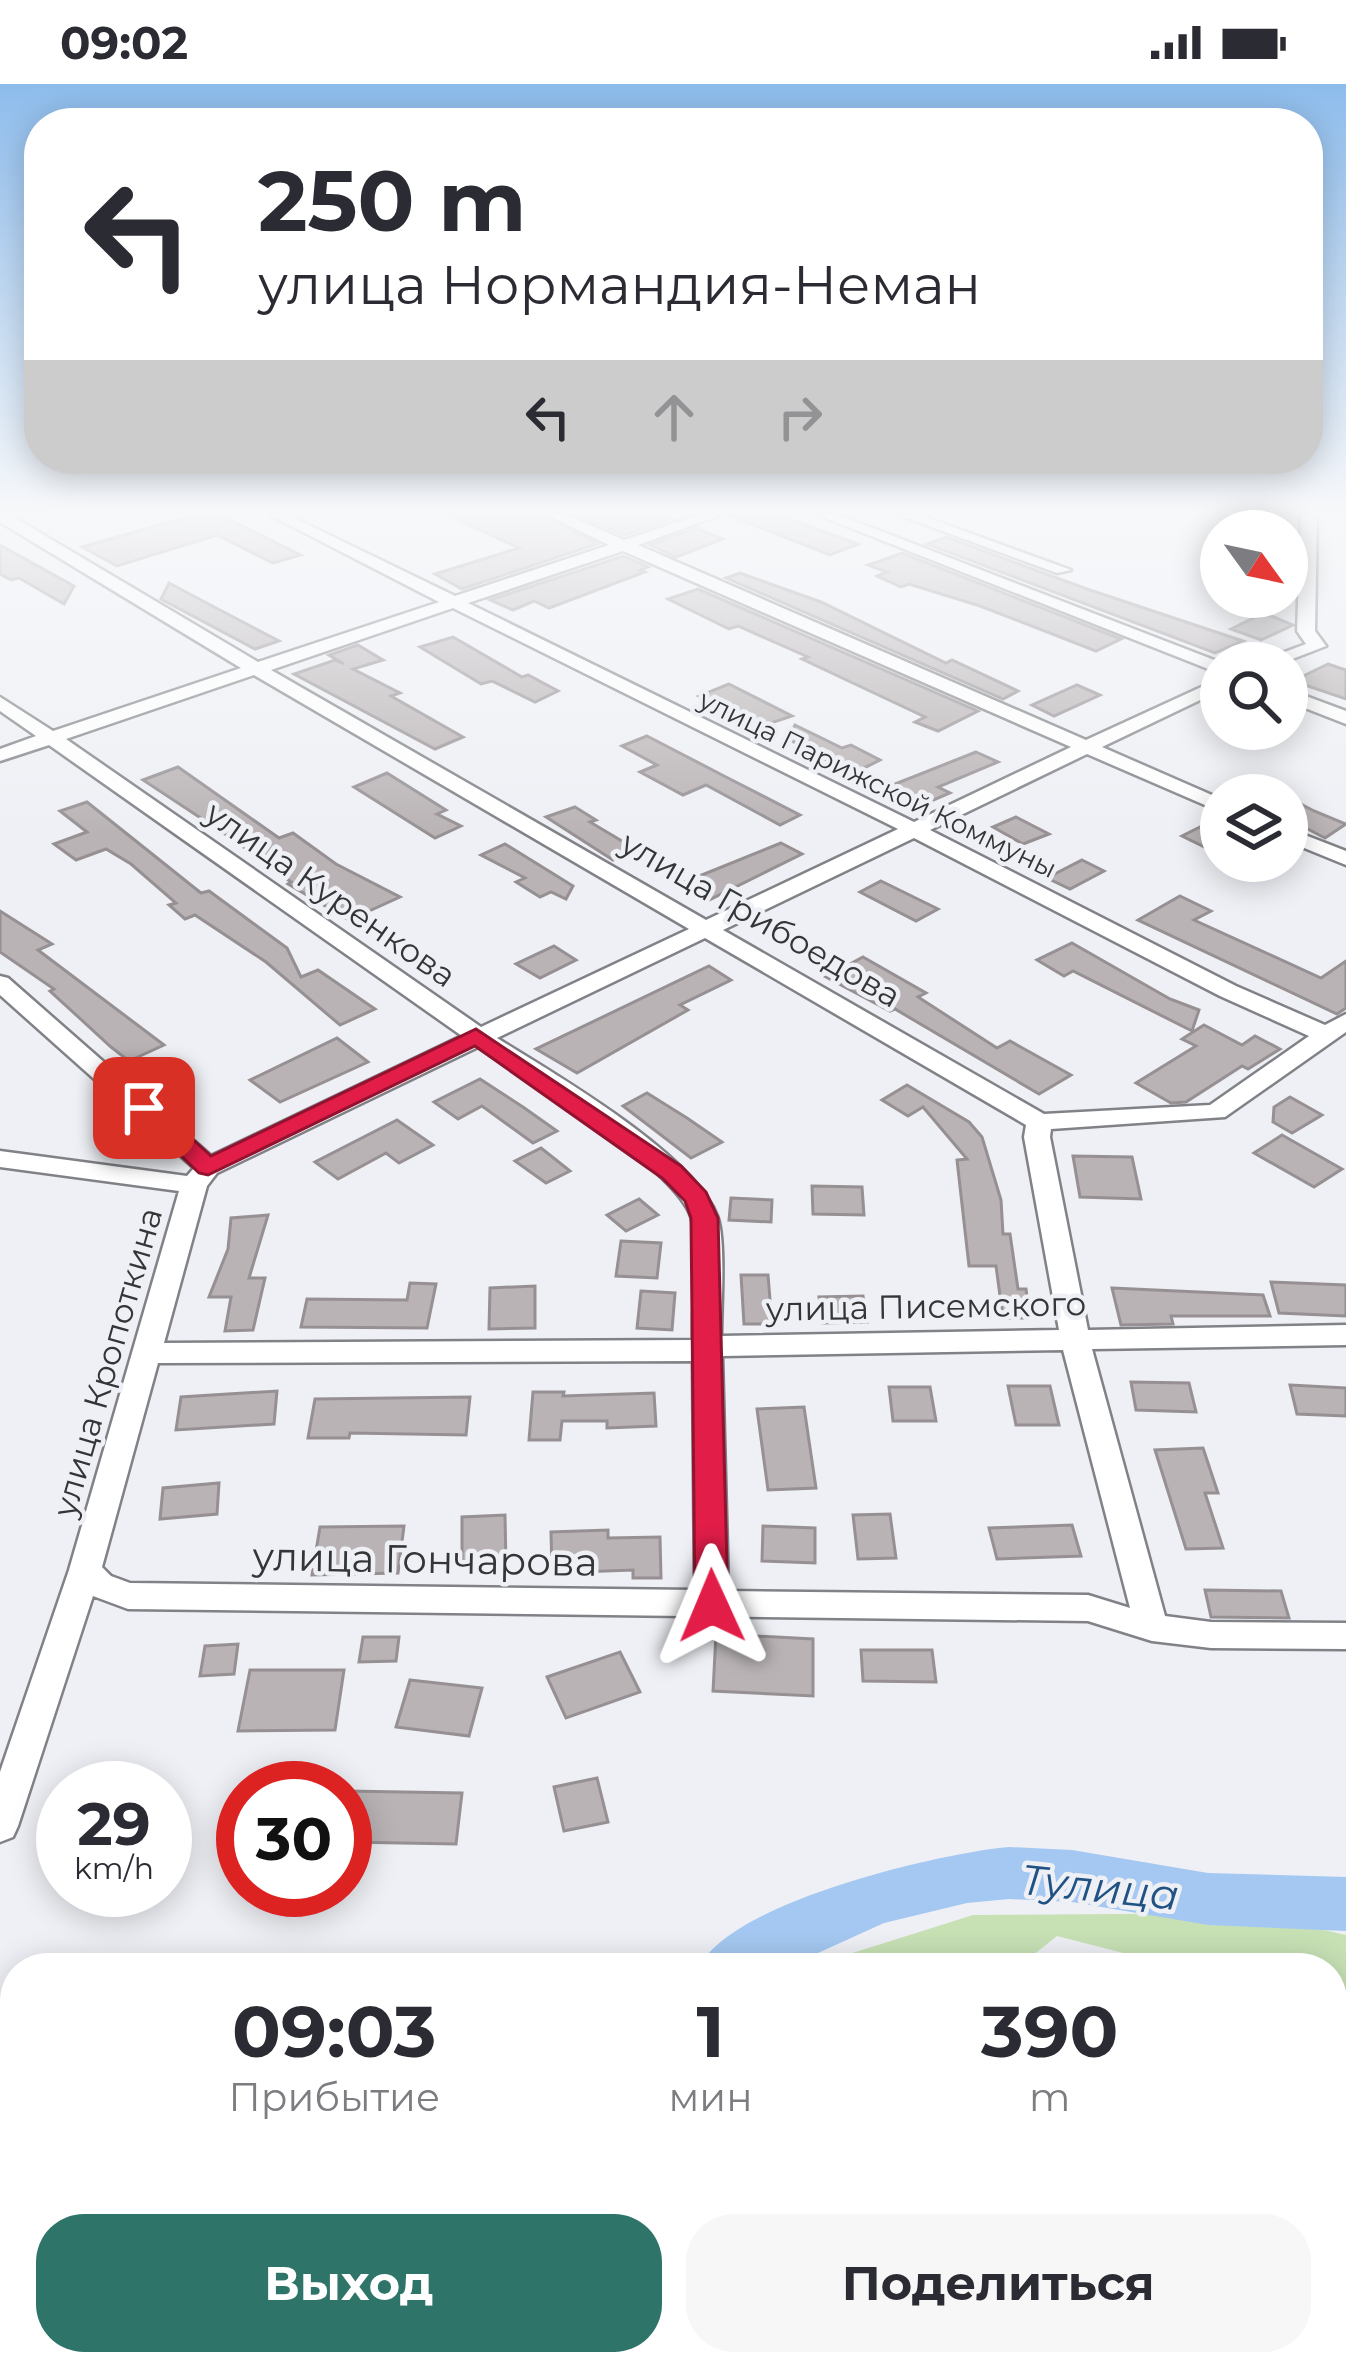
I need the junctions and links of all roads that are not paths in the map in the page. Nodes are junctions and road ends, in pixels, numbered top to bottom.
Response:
1 (178, 622) edge
2 (397, 622) edge
3 (487, 622) edge
4 (797, 622) edge
5 (1101, 622) edge
6 (1306, 622) edge
7 (1317, 646) junction
8 (1308, 649) edge
9 (1342, 650) dead end
10 (1200, 661) edge
11 (256, 669) junction
12 (1200, 692) edge
13 (1308, 703) edge
14 (0, 704) edge
15 (1346, 718) edge
16 (51, 738) junction
17 (1084, 749) junction
18 (0, 754) edge
19 (1200, 797) edge
20 (915, 830) junction
21 (1308, 843) edge
22 (1346, 859) edge
23 (705, 928) junction
24 (0, 983) edge
25 (1336, 1028) edge
26 (476, 1036) junction
27 (1039, 1122) junction
28 (0, 1159) edge
29 (201, 1176) junction
30 (1346, 1335) edge
31 (1076, 1339) junction
32 (708, 1346) junction
33 (149, 1353) junction
34 (85, 1570) junction
35 (712, 1606) junction
36 (1152, 1628) junction
37 (1346, 1636) edge
38 (0, 1826) edge

1 - 11 street, улица Грибоедова
2 - 11 street
3 - 20 street, улица Парижской Коммуны
4 - 17 street
5 - 10 street
6 - 7 street
7 - 8 street
7 - 9 street
11 - 16 street
11 - 23 street, улица Грибоедова
12 - 17 street
13 - 15 street
14 - 16 street, улица Куренкова
16 - 18 street
16 - 26 street, улица Куренкова
17 - 19 street
17 - 20 street
20 - 23 street
20 - 25 street, улица Парижской Коммуны
21 - 22 street
23 - 26 street
23 - 27 street, улица Грибоедова
24 - 29 street
25 - 27 street
26 - 29 street
26 - 32 street, улица Куренкова
27 - 31 street
28 - 29 street
29 - 33 street, улица Кропоткина
30 - 31 street, улица Писемского
31 - 32 street, улица Писемского
31 - 36 street
32 - 33 street, улица Писемского
32 - 35 street, улица Куренкова
33 - 34 street, улица Кропоткина
34 - 35 street, улица Гончарова
34 - 38 street, улица Кропоткина
35 - 36 street, улица Гончарова
36 - 37 street, улица Гончарова

